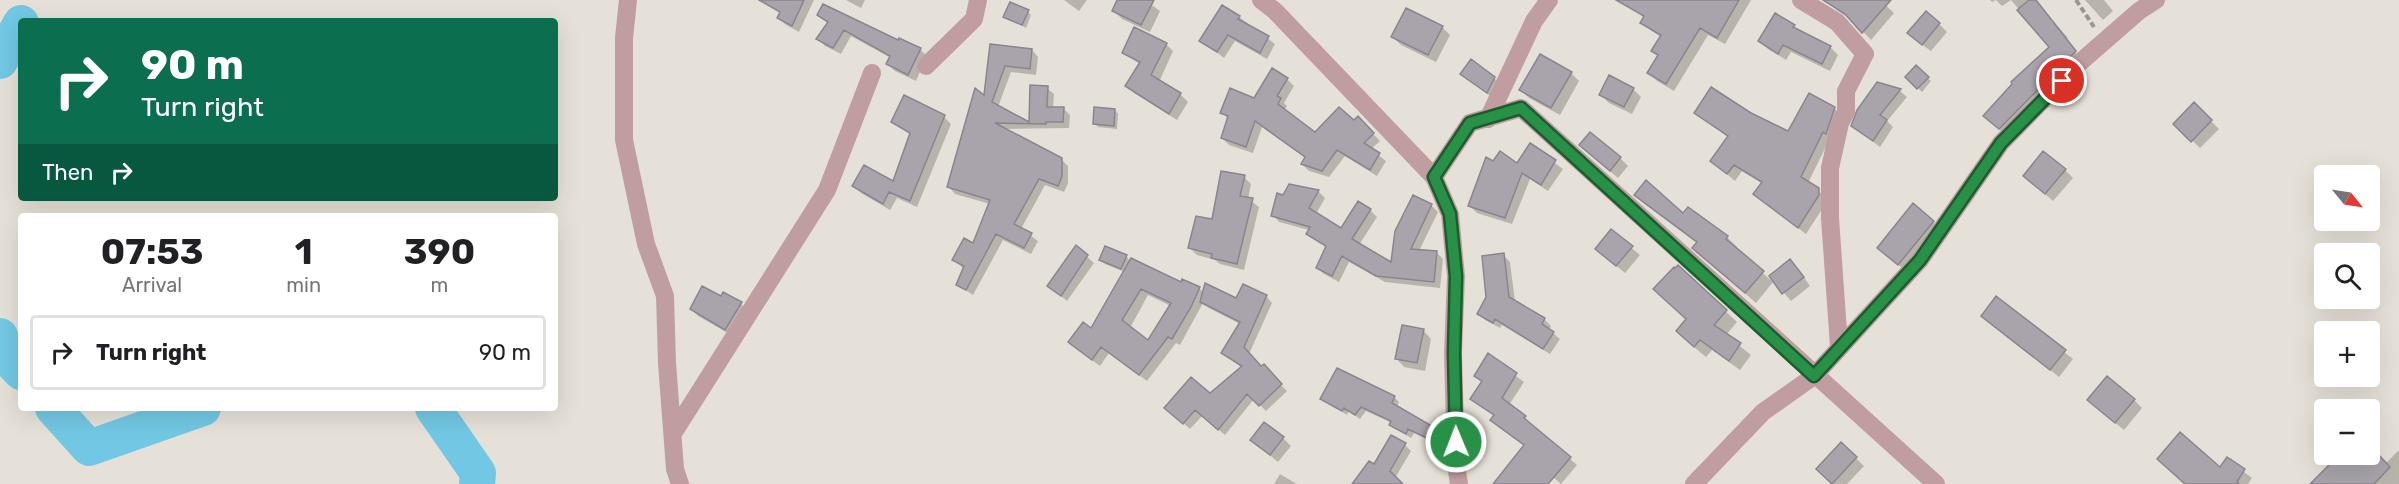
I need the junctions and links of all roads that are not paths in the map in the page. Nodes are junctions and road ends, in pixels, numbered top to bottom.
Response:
1 (628, 0) edge
2 (978, 0) edge
3 (1261, 0) edge
4 (1549, 0) edge
5 (1801, 0) edge
6 (2156, 0) edge
7 (926, 66) dead end
8 (872, 73) dead end
9 (1488, 119) junction
10 (1434, 177) junction
11 (1839, 346) junction
12 (1814, 376) junction
13 (674, 432) junction
14 (680, 484) edge
15 (1459, 484) edge
16 (1694, 484) edge
17 (1936, 484) edge

1 - 13 street
2 - 7 street
3 - 10 street
4 - 9 street
5 - 11 street
6 - 11 street
8 - 13 street
9 - 10 street
9 - 12 street
10 - 15 street
11 - 12 street
12 - 16 street
12 - 17 street
13 - 14 street

